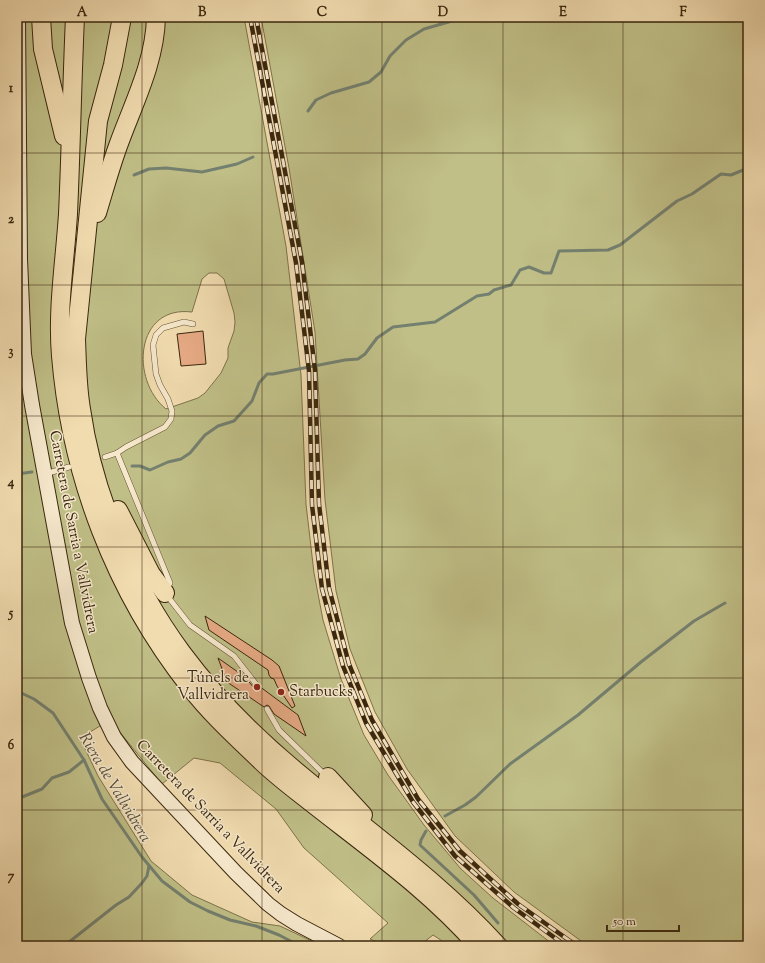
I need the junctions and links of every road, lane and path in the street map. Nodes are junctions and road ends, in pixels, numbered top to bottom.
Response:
1 (18, 17) edge
2 (41, 17) edge
3 (75, 17) edge
4 (122, 17) edge
5 (156, 17) edge
6 (69, 160) junction
7 (83, 270) junction
8 (193, 324) dead end
9 (117, 454) junction
10 (99, 461) junction
11 (69, 467) dead end
12 (44, 474) junction
13 (165, 592) junction
14 (256, 684) dead end
15 (267, 709) dead end
16 (328, 777) joint
17 (395, 851) junction
18 (339, 946) edge
19 (478, 946) edge
20 (498, 946) edge

1 - 12 main road, Carretera de Sarria a Vallvidrera
2 - 6 highway
3 - 6 highway
4 - 7 highway
5 - 7 highway
6 - 19 highway
7 - 10 highway
8 - 9 lane
9 - 10 lane
9 - 13 lane
10 - 13 highway
10 - 17 highway
11 - 12 lane
12 - 18 main road, Carretera de Sarria a Vallvidrera
13 - 14 lane
15 - 16 lane
16 - 17 highway
17 - 20 highway

